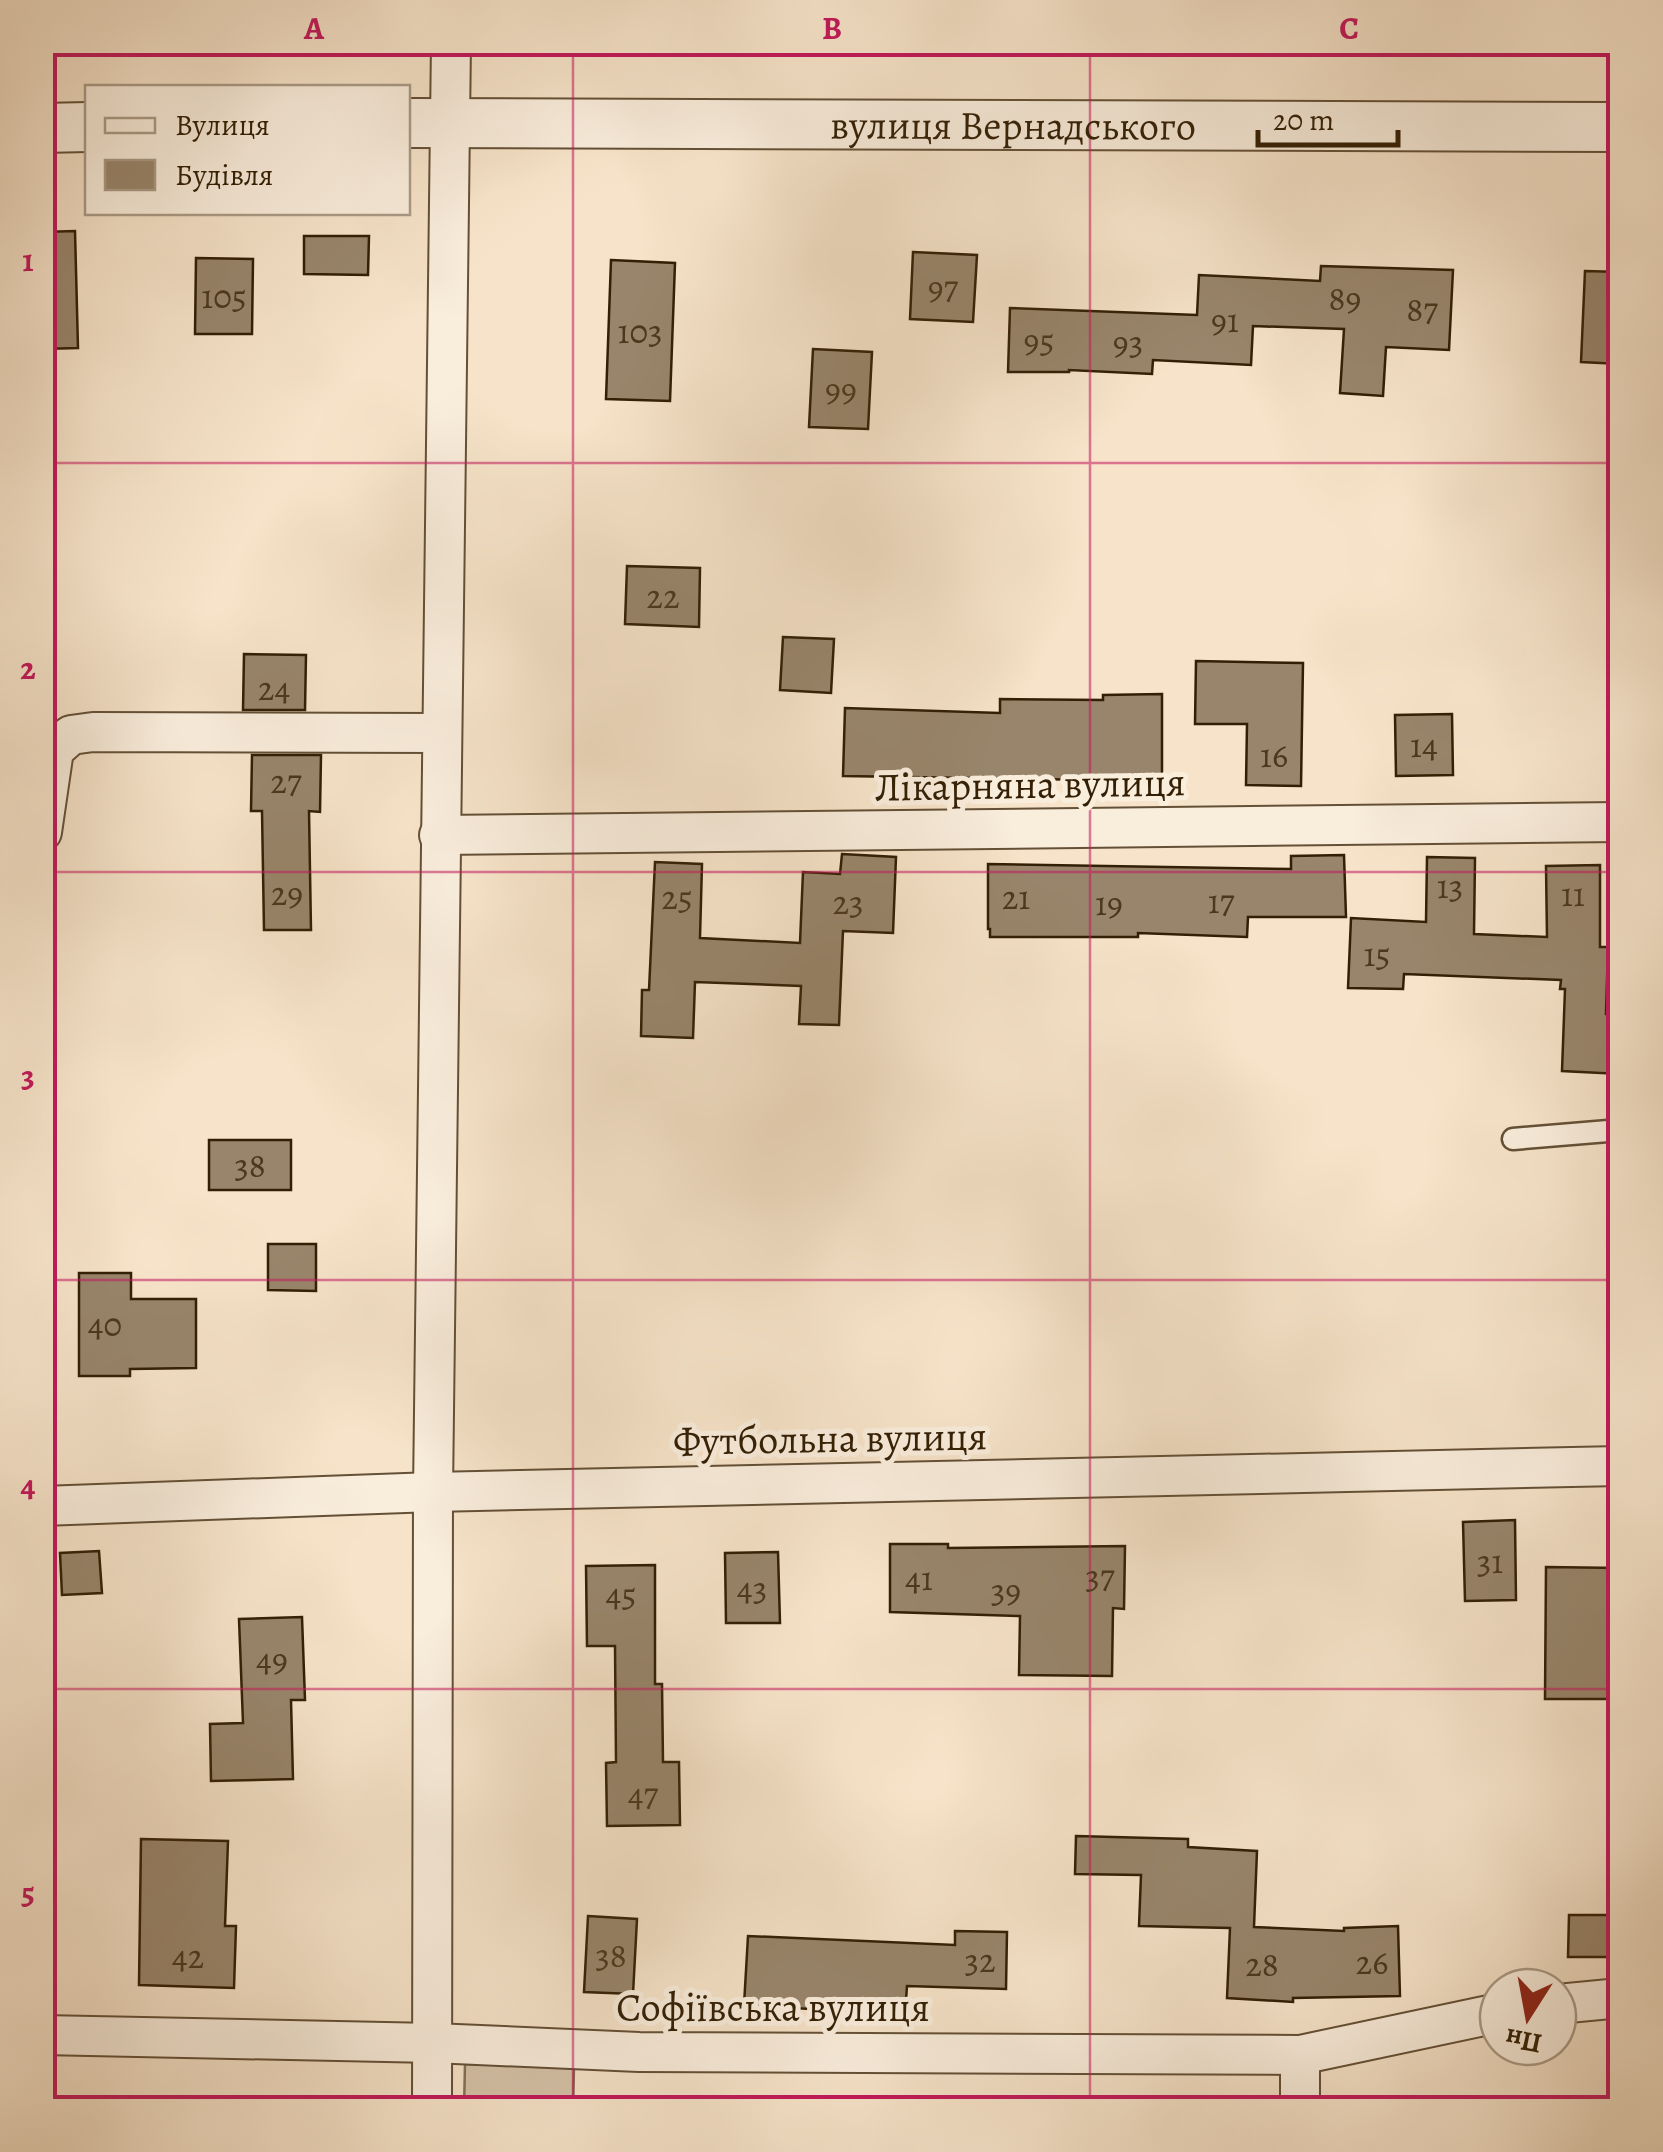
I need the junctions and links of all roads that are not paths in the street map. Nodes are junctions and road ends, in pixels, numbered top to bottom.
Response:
1 (450, 42) edge
2 (428, 122) edge
3 (1620, 126) edge
4 (42, 128) edge
5 (85, 128) edge
6 (441, 734) junction
7 (1620, 822) edge
8 (42, 832) edge
9 (440, 835) junction
10 (1620, 1130) edge
11 (1513, 1140) dead end
12 (1620, 1466) edge
13 (433, 1492) junction
14 (42, 1506) edge
15 (1620, 1998) edge
16 (1578, 2002) edge
17 (1478, 2017) edge
18 (42, 2034) edge
19 (433, 2043) junction
20 (1300, 2055) junction
21 (432, 2110) edge
22 (1300, 2110) edge

1 - 2 street
2 - 3 street, вулиця Вернадського
2 - 6 street
4 - 5 street
6 - 8 street
6 - 9 street
7 - 9 street, Лікарняна вулиця
9 - 13 street
10 - 11 lane
12 - 13 street, Футбольна вулиця
13 - 14 street, Футбольна вулиця
13 - 19 street
15 - 16 street
17 - 20 street, Софіївська вулиця
18 - 19 street, Софіївська вулиця
19 - 20 street, Софіївська вулиця
19 - 21 street
20 - 22 street

